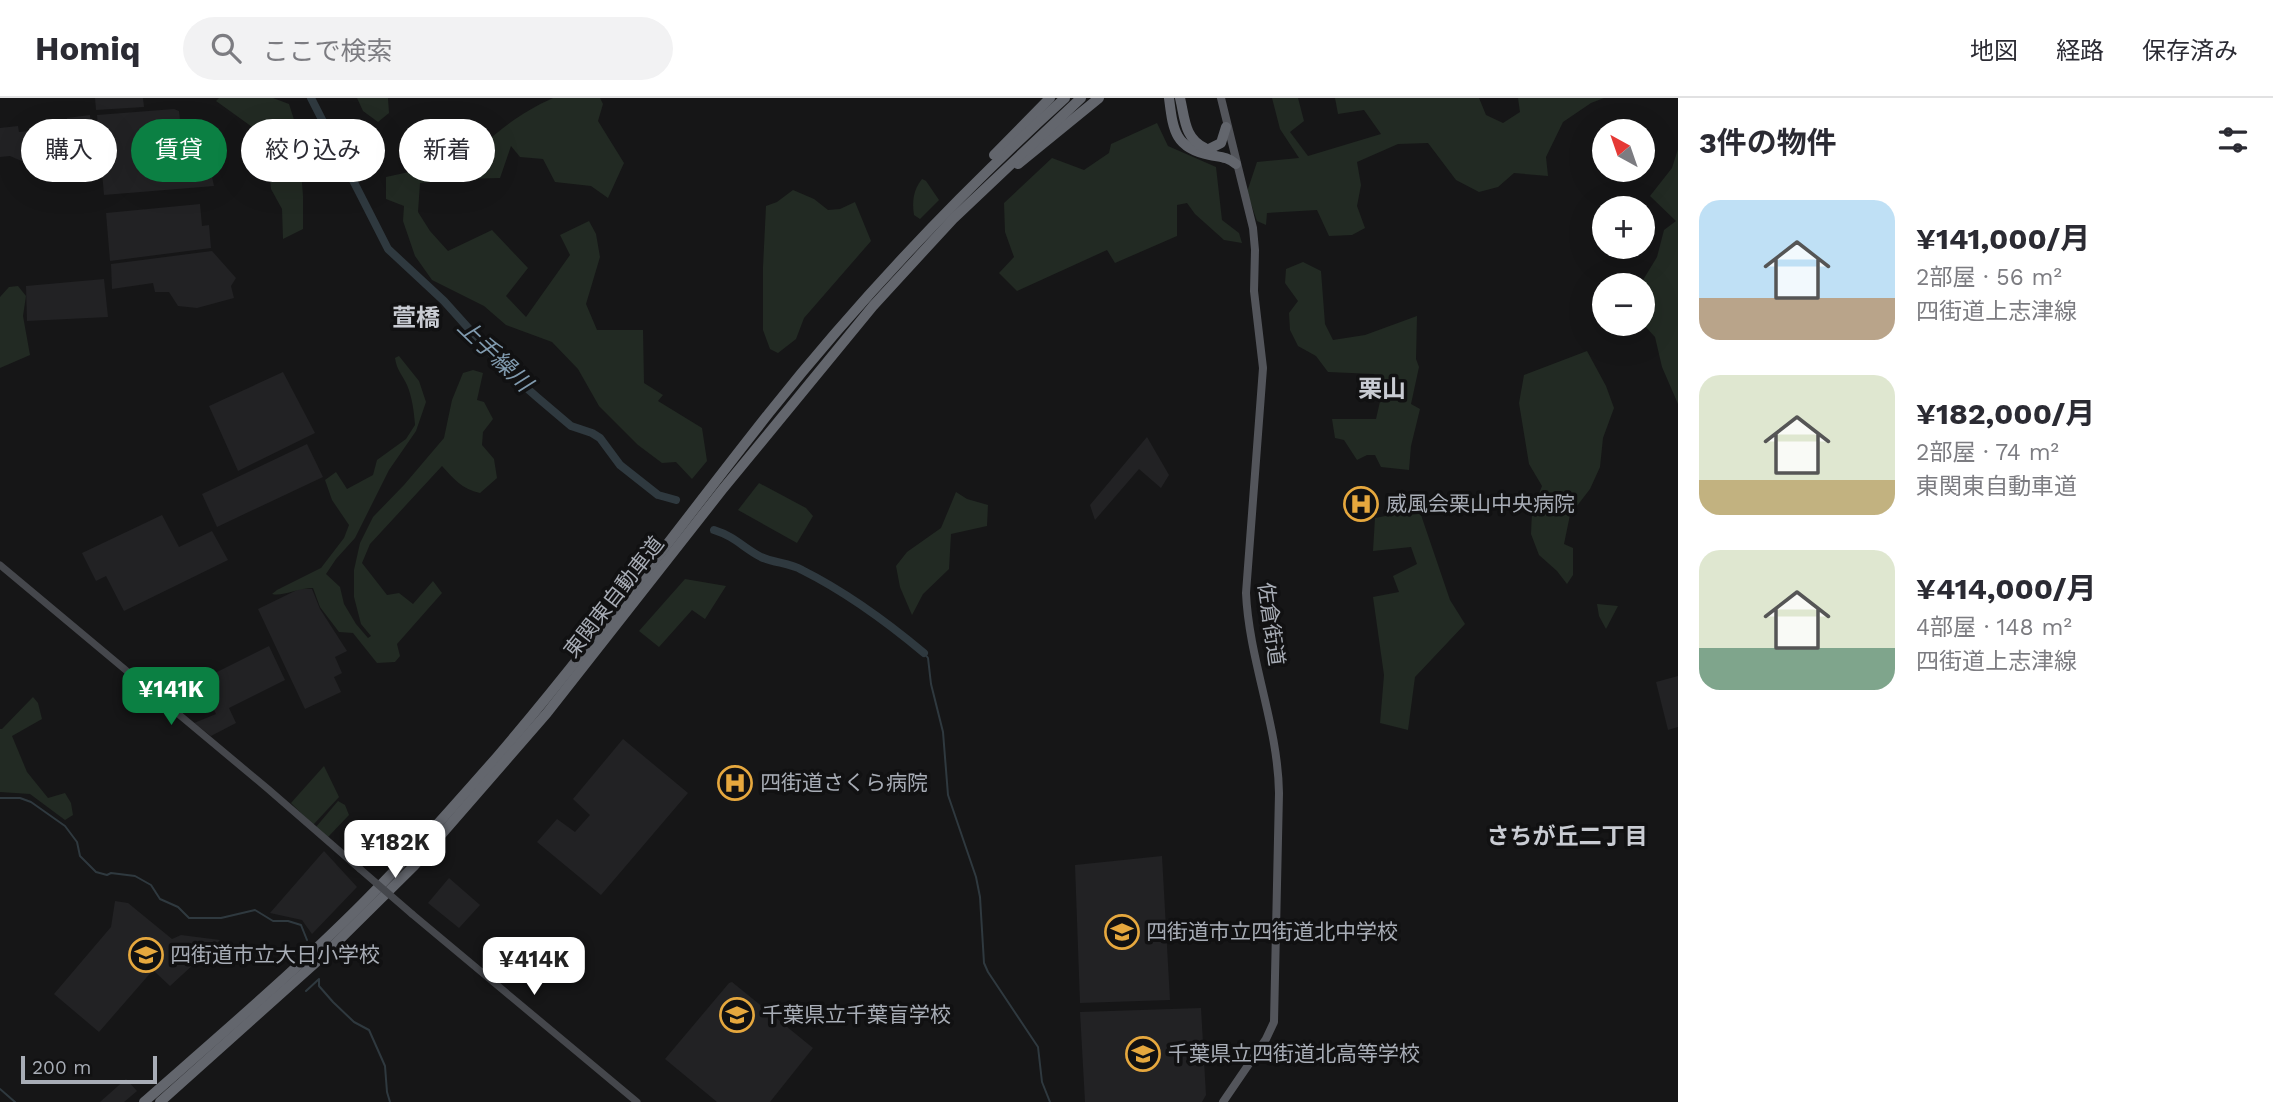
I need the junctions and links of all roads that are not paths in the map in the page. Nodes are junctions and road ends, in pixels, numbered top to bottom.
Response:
1 (1050, 98) edge
2 (1065, 98) edge
3 (1081, 98) edge
4 (1099, 98) edge
5 (1169, 98) edge
6 (1180, 98) edge
7 (1221, 98) edge
8 (1226, 127) junction
9 (1209, 149) junction
10 (1229, 155) junction
11 (938, 219) junction
12 (953, 219) junction
13 (0, 565) edge
14 (144, 1102) edge
15 (160, 1102) edge
16 (637, 1102) edge
17 (1223, 1102) edge

1 - 11 highway
2 - 11 highway, 東関東自動車道
3 - 12 highway, 東関東自動車道
4 - 12 highway
5 - 10 highway
6 - 9 highway
7 - 8 main road, 佐倉街道
8 - 9 highway
8 - 10 main road, 佐倉街道
9 - 10 highway
10 - 17 main road, 佐倉街道
11 - 14 highway, 東関東自動車道
12 - 15 highway, 東関東自動車道
13 - 16 main road, bridge

